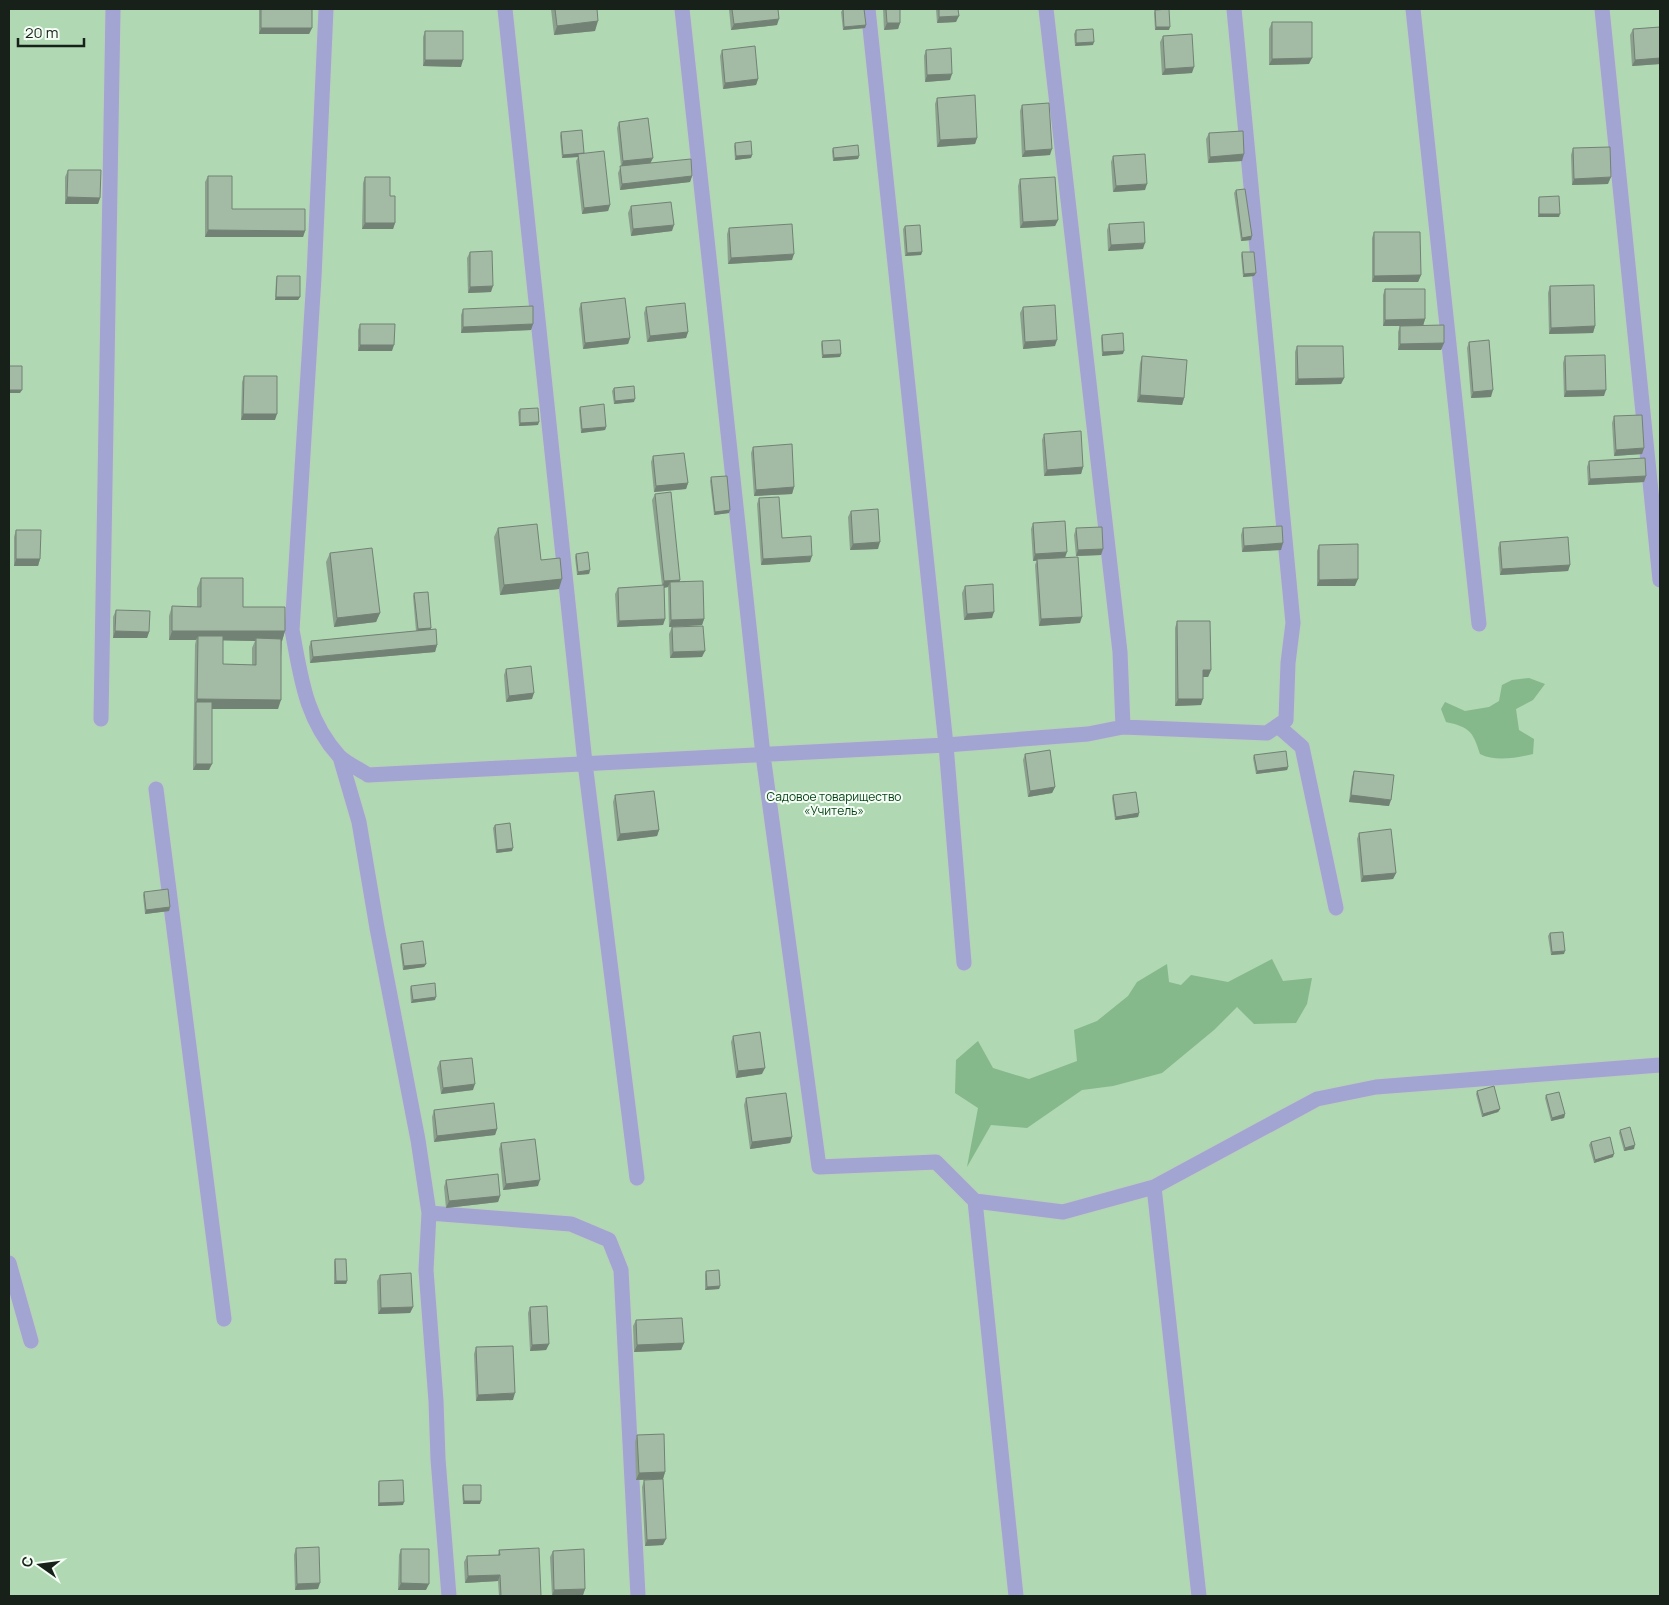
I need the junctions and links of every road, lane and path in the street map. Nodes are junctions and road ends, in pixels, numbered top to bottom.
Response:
1 (112, 9) edge
2 (326, 9) edge
3 (505, 9) edge
4 (682, 9) edge
5 (868, 9) edge
6 (1046, 9) edge
7 (1234, 9) edge
8 (1413, 9) edge
9 (1602, 9) edge
10 (1660, 580) edge
11 (1479, 624) dead end
12 (101, 719) dead end
13 (1278, 726) junction
14 (1123, 727) junction
15 (946, 745) junction
16 (763, 755) junction
17 (340, 757) junction
18 (585, 764) junction
19 (156, 789) dead end
20 (1336, 908) dead end
21 (964, 963) dead end
22 (1660, 1065) edge
23 (637, 1178) dead end
24 (1154, 1187) junction
25 (975, 1201) junction
26 (430, 1214) junction
27 (9, 1263) edge
28 (224, 1319) dead end
29 (31, 1341) dead end
30 (449, 1596) edge
31 (638, 1596) edge
32 (1016, 1596) edge
33 (1199, 1596) edge

1 - 12 lane
2 - 17 lane
3 - 18 lane
4 - 16 lane
5 - 15 lane
6 - 14 lane
7 - 13 lane
8 - 11 lane
9 - 10 lane
13 - 14 lane
13 - 20 lane
14 - 15 lane
15 - 16 lane
15 - 21 lane
16 - 18 lane
16 - 25 lane
17 - 18 lane
17 - 26 lane
18 - 23 lane
19 - 28 lane
22 - 24 lane
24 - 25 lane
24 - 33 lane
25 - 32 lane
26 - 30 lane
26 - 31 lane
27 - 29 lane

